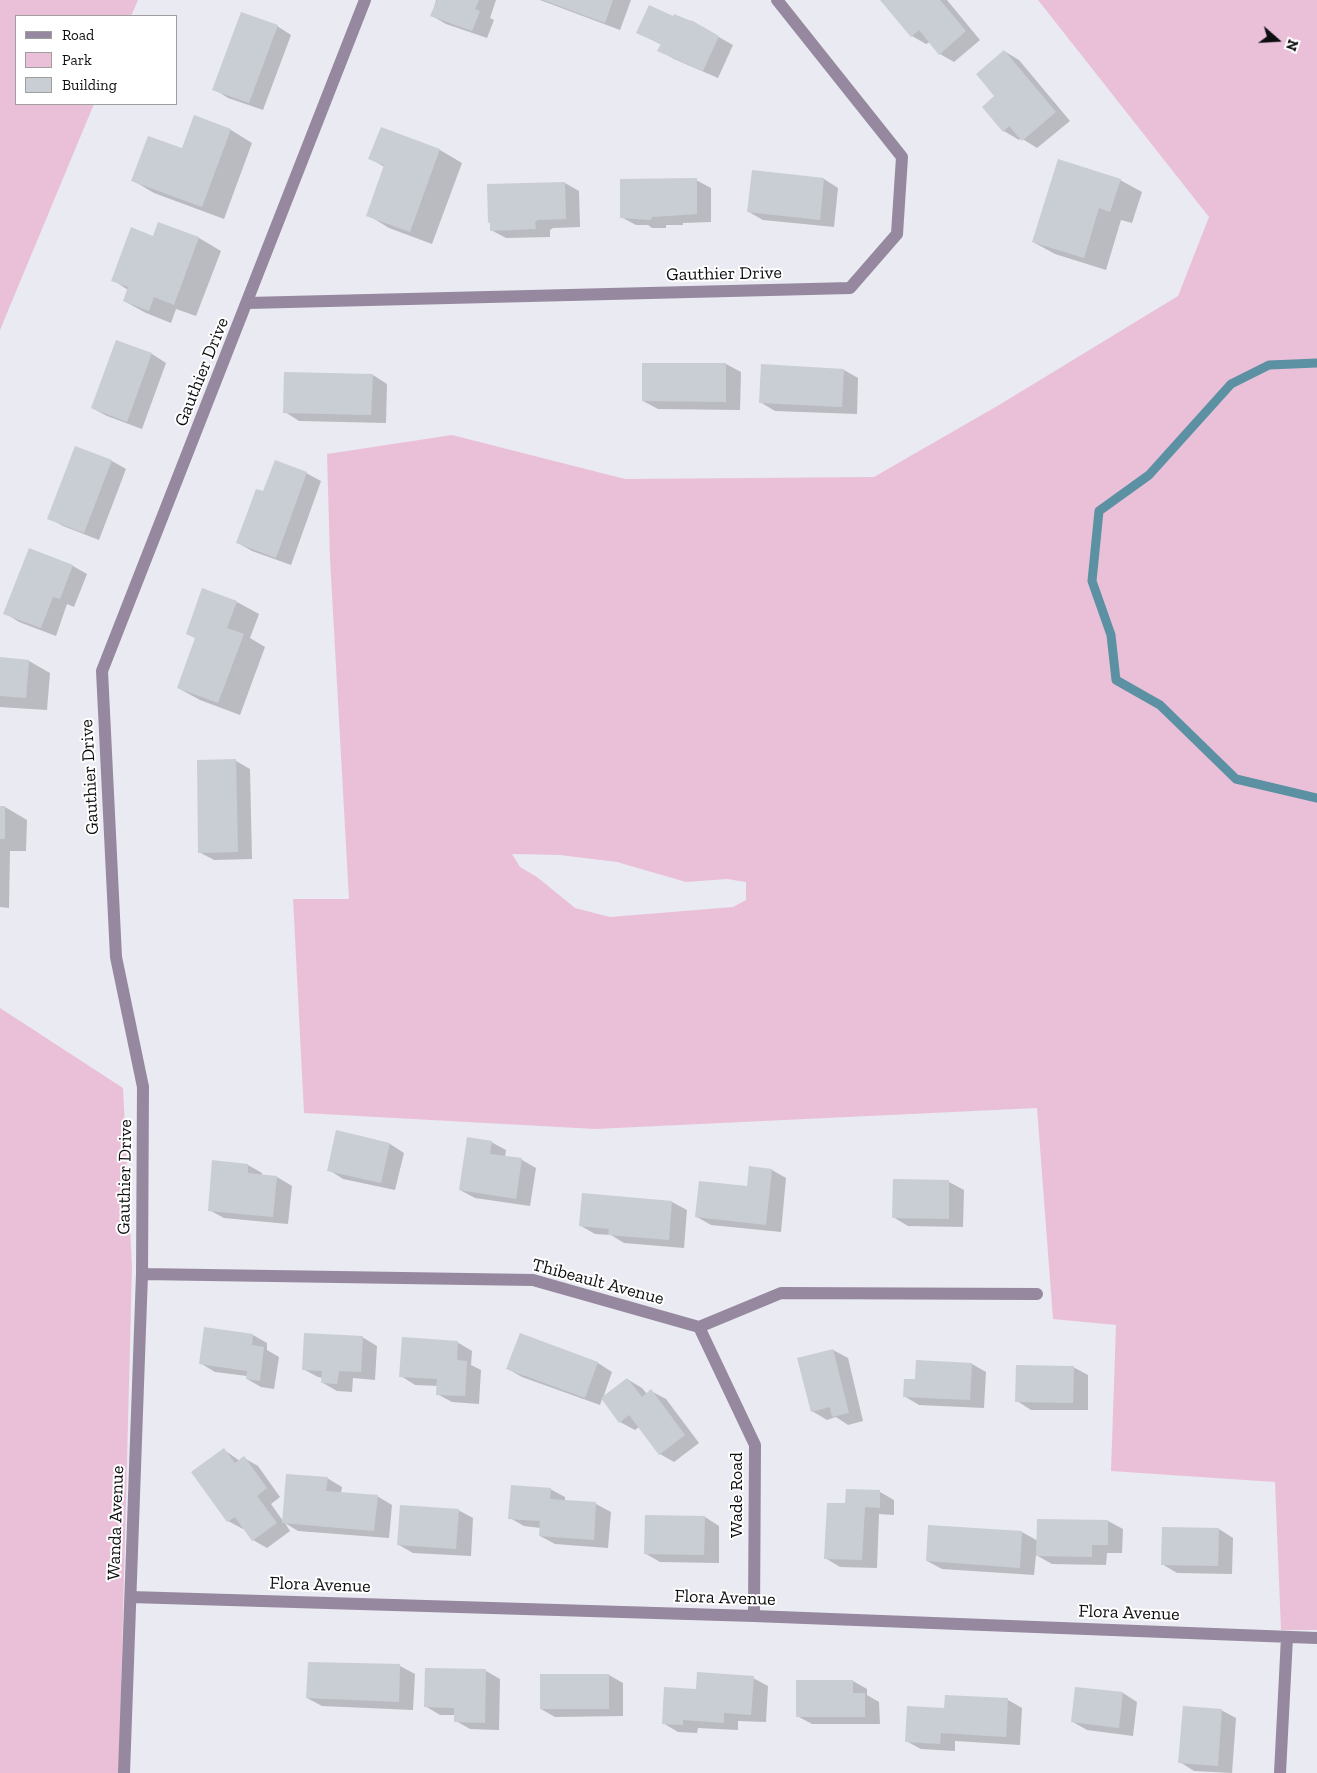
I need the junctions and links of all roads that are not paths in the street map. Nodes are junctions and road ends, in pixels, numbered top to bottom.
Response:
1 (365, 0) edge
2 (777, 0) edge
3 (248, 303) junction
4 (142, 1274) junction
5 (1037, 1294) dead end
6 (699, 1327) junction
7 (131, 1597) junction
8 (754, 1616) junction
9 (1287, 1637) junction
10 (1317, 1638) edge
11 (124, 1773) edge
12 (1280, 1773) edge

1 - 3 street, Gauthier Drive
2 - 3 street, Gauthier Drive
3 - 4 street, Gauthier Drive
4 - 6 street, Thibeault Avenue
4 - 7 street, Wanda Avenue
5 - 6 street
6 - 8 street, Wade Road
7 - 8 street, Flora Avenue
7 - 11 street, Wanda Avenue
8 - 9 street, Flora Avenue
9 - 10 street, Flora Avenue
9 - 12 street

